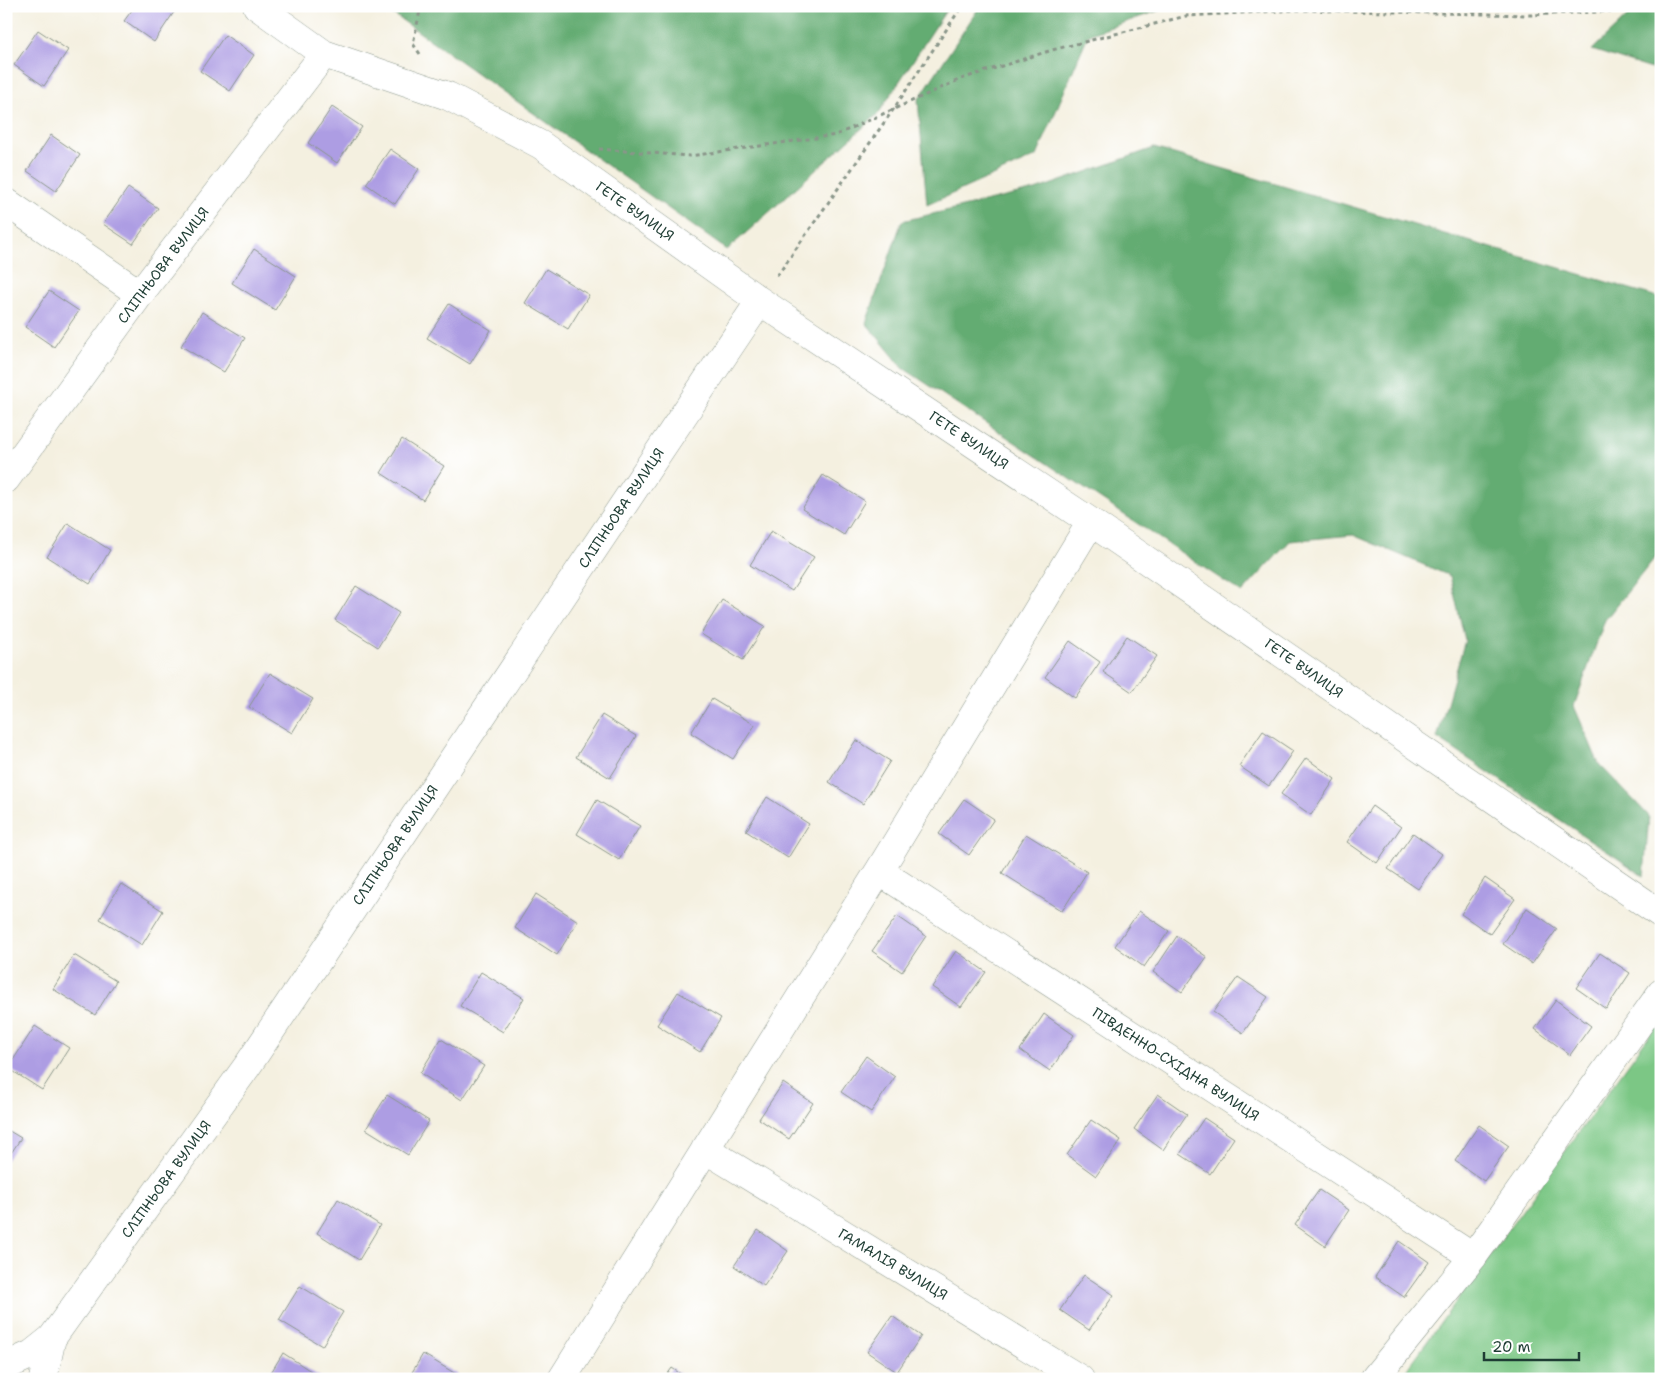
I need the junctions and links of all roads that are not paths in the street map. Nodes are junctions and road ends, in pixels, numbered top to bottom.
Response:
1 (257, 6) edge
2 (324, 54) junction
3 (6, 202) edge
4 (140, 294) junction
5 (760, 301) junction
6 (6, 479) edge
7 (1091, 522) junction
8 (879, 871) junction
9 (1661, 914) edge
10 (1661, 993) edge
11 (705, 1149) junction
12 (1473, 1257) junction
13 (52, 1338) junction
14 (6, 1366) edge
15 (43, 1379) edge
16 (562, 1379) edge
17 (1080, 1379) edge
18 (1374, 1379) edge

1 - 2 street, ГЕТЕ ВУЛИЦЯ
2 - 4 street, СЛІПНЬОВА ВУЛИЦЯ
2 - 5 street, ГЕТЕ ВУЛИЦЯ
3 - 4 street
4 - 6 street, СЛІПНЬОВА ВУЛИЦЯ
5 - 7 street, ГЕТЕ ВУЛИЦЯ
5 - 13 street, СЛІПНЬОВА ВУЛИЦЯ
7 - 8 street
7 - 9 street, ГЕТЕ ВУЛИЦЯ
8 - 11 street
8 - 12 street, ПІВДЕННО-СХІДНА ВУЛИЦЯ
10 - 12 street
11 - 16 street
11 - 17 street, ГАМАЛІЯ ВУЛИЦЯ
12 - 18 street
13 - 14 street, СЛІПНЬОВА ВУЛИЦЯ
13 - 15 street

